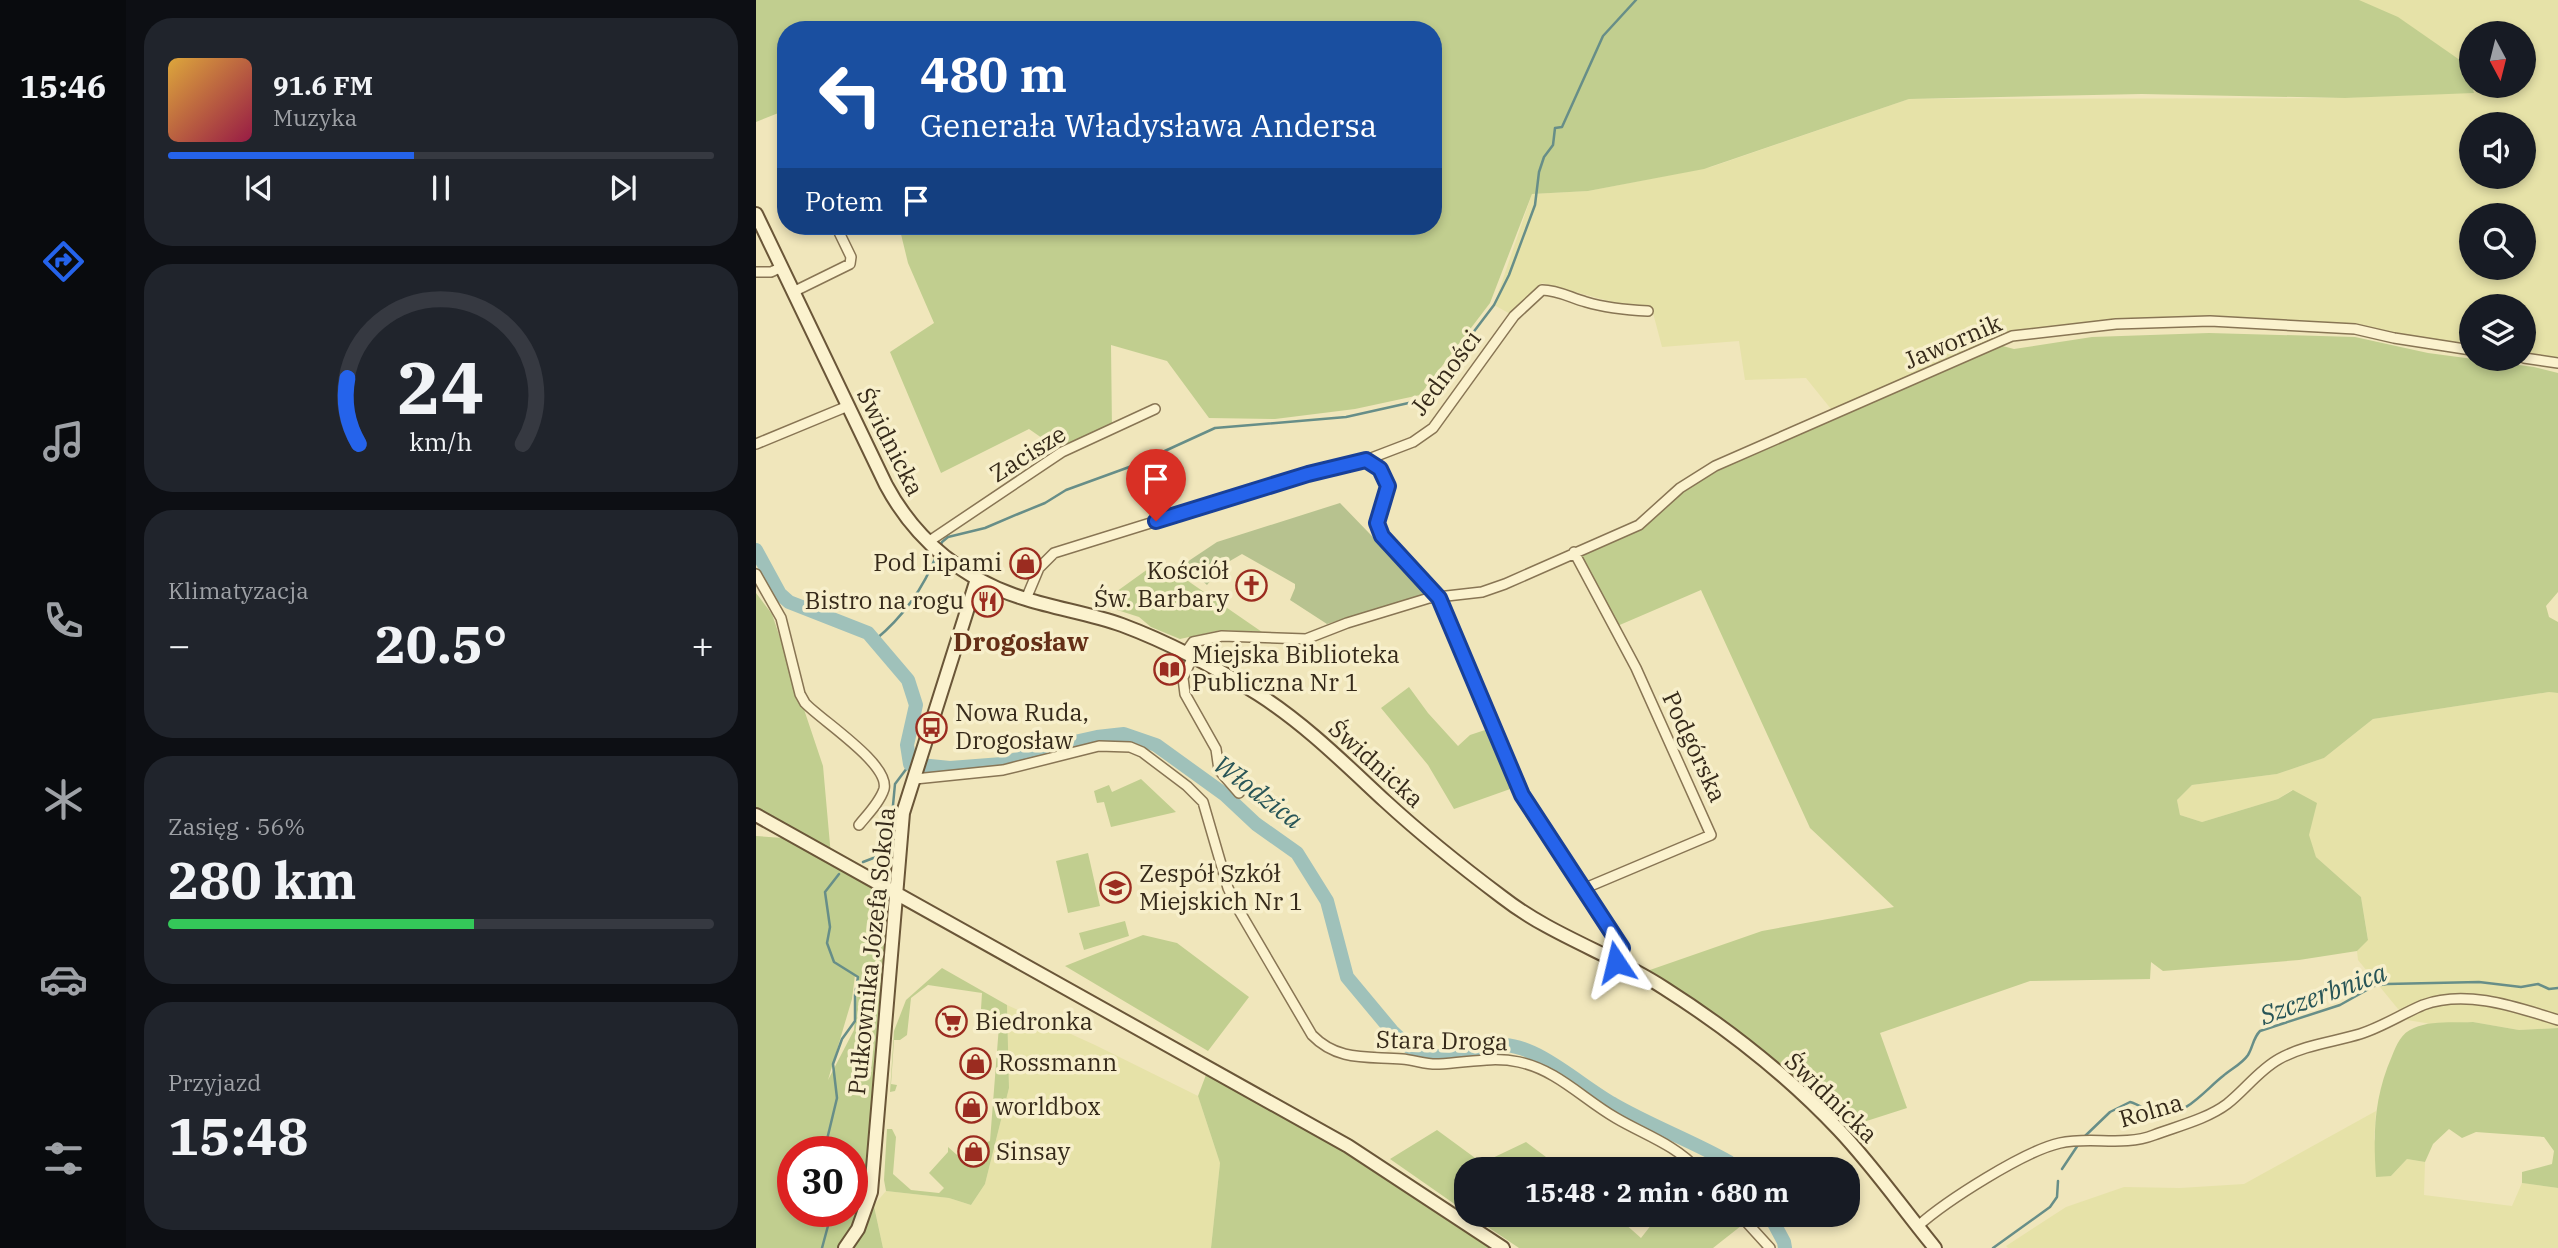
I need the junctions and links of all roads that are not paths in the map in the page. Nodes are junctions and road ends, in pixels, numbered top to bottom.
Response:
1 (756, 214) edge
2 (840, 235) edge
3 (782, 267) junction
4 (756, 272) edge
5 (793, 292) junction
6 (1648, 312) dead end
7 (2459, 348) edge
8 (2536, 360) edge
9 (2558, 363) edge
10 (848, 406) junction
11 (1155, 409) dead end
12 (756, 444) edge
13 (1366, 460) junction
14 (935, 549) junction
15 (1574, 552) junction
16 (756, 574) edge
17 (977, 579) junction
18 (1439, 598) junction
19 (1026, 599) junction
20 (1189, 654) junction
21 (916, 775) junction
22 (1239, 793) dead end
23 (756, 815) edge
24 (859, 825) dead end
25 (1583, 889) junction
26 (896, 892) junction
27 (1616, 962) junction
28 (2558, 1020) edge
29 (1683, 1157) edge
30 (1918, 1226) junction
31 (1751, 1227) edge
32 (845, 1248) edge
33 (1503, 1248) edge
34 (1770, 1248) edge
35 (1935, 1248) edge

1 - 3 street, Świdnicka
2 - 5 street
3 - 4 street
3 - 5 street, Świdnicka
5 - 10 street, Świdnicka
6 - 13 street, Jedności
7 - 15 street, Jawornik
8 - 9 street
10 - 12 street
10 - 14 street, Świdnicka
11 - 14 street, Zacisze
13 - 18 street
13 - 19 street, Jedności
14 - 17 street, Świdnicka
15 - 18 street, Jawornik
15 - 25 street, Podgórska
16 - 24 street
17 - 19 street, Świdnicka
17 - 21 street, Pułkownika Józefa Sokola
18 - 20 street, Jawornik
18 - 25 street
19 - 20 street, Świdnicka
20 - 22 street
20 - 27 street, Świdnicka
21 - 26 street, Pułkownika Józefa Sokola
21 - 29 street, Stara Droga
23 - 26 street
25 - 27 street
26 - 32 street, Pułkownika Józefa Sokola
26 - 33 street
27 - 30 street, Świdnicka
28 - 30 street, Rolna
30 - 35 street, Świdnicka
31 - 34 street

